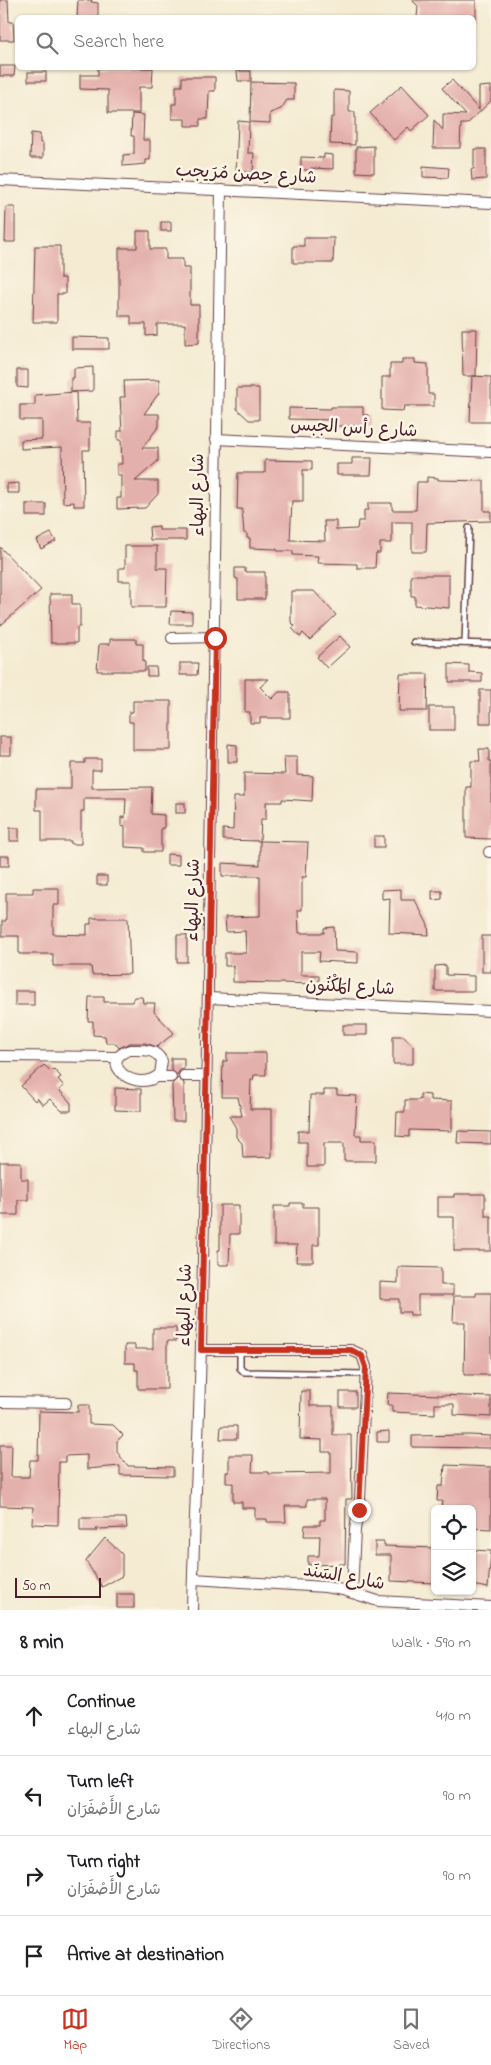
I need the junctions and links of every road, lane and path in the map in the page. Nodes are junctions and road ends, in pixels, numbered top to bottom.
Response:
1 (0, 180) edge
2 (221, 190) junction
3 (491, 203) edge
4 (216, 439) junction
5 (491, 452) edge
6 (469, 528) dead end
7 (172, 638) dead end
8 (215, 638) junction
9 (414, 642) dead end
10 (465, 643) junction
11 (491, 644) edge
12 (208, 998) junction
13 (491, 1011) edge
14 (0, 1056) edge
15 (118, 1057) junction
16 (184, 1076) dead end
17 (207, 1076) junction
18 (156, 1077) junction
19 (171, 1077) dead end
20 (201, 1350) junction
21 (240, 1350) junction
22 (366, 1374) junction
23 (0, 1402) edge
24 (66, 1403) dead end
25 (192, 1579) junction
26 (352, 1593) junction
27 (491, 1607) edge
28 (192, 1610) edge

1 - 2 street, شارع حِصن مُرَيجب
2 - 3 street, شارع حِصن مُرَيجب
2 - 4 street, شارع البهاء
4 - 5 street, شارع رأس الجبس
4 - 8 street, شارع البهاء
6 - 10 lane
7 - 8 street
8 - 12 street, شارع البهاء
9 - 10 lane
10 - 11 lane
12 - 13 street, شارع المَكْنُون
12 - 17 street, شارع البهاء
14 - 15 street
15 - 18 street
15 - 18 street
16 - 17 street
17 - 20 street, شارع البهاء
18 - 19 street
20 - 21 street
20 - 25 street, شارع البهاء
21 - 22 street
21 - 22 lane
22 - 26 street
23 - 24 street
25 - 26 street, شارع السَنَد
25 - 28 street, شارع البهاء
26 - 27 street, شارع السَنَد

